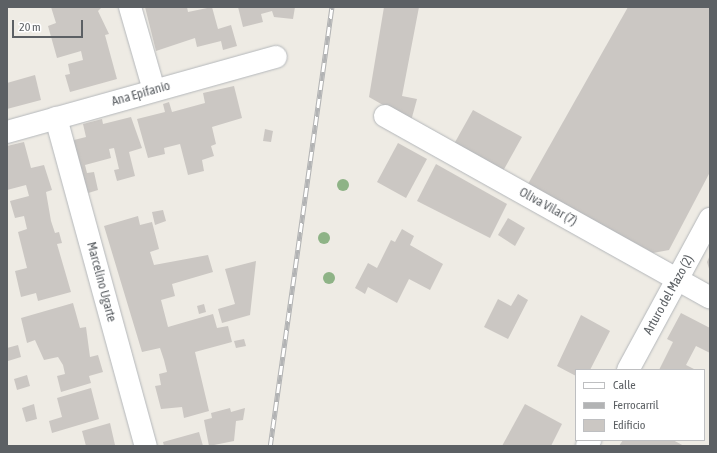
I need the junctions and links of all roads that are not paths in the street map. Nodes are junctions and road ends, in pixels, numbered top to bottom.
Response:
1 (130, 7) edge
2 (276, 57) dead end
3 (154, 90) junction
4 (385, 116) dead end
5 (56, 118) junction
6 (7, 132) edge
7 (710, 220) edge
8 (677, 280) junction
9 (710, 298) edge
10 (629, 369) edge
11 (146, 446) edge

1 - 3 street
2 - 3 street, Ana Epifanio
3 - 5 street, Ana Epifanio
4 - 8 street, Oliva Vilar (7)
5 - 6 street, Ana Epifanio
5 - 11 street, Marcelino Ugarte
7 - 8 street, Arturo del Mazo (2)
8 - 9 street, Oliva Vilar (7)
8 - 10 street, Arturo del Mazo (2)

